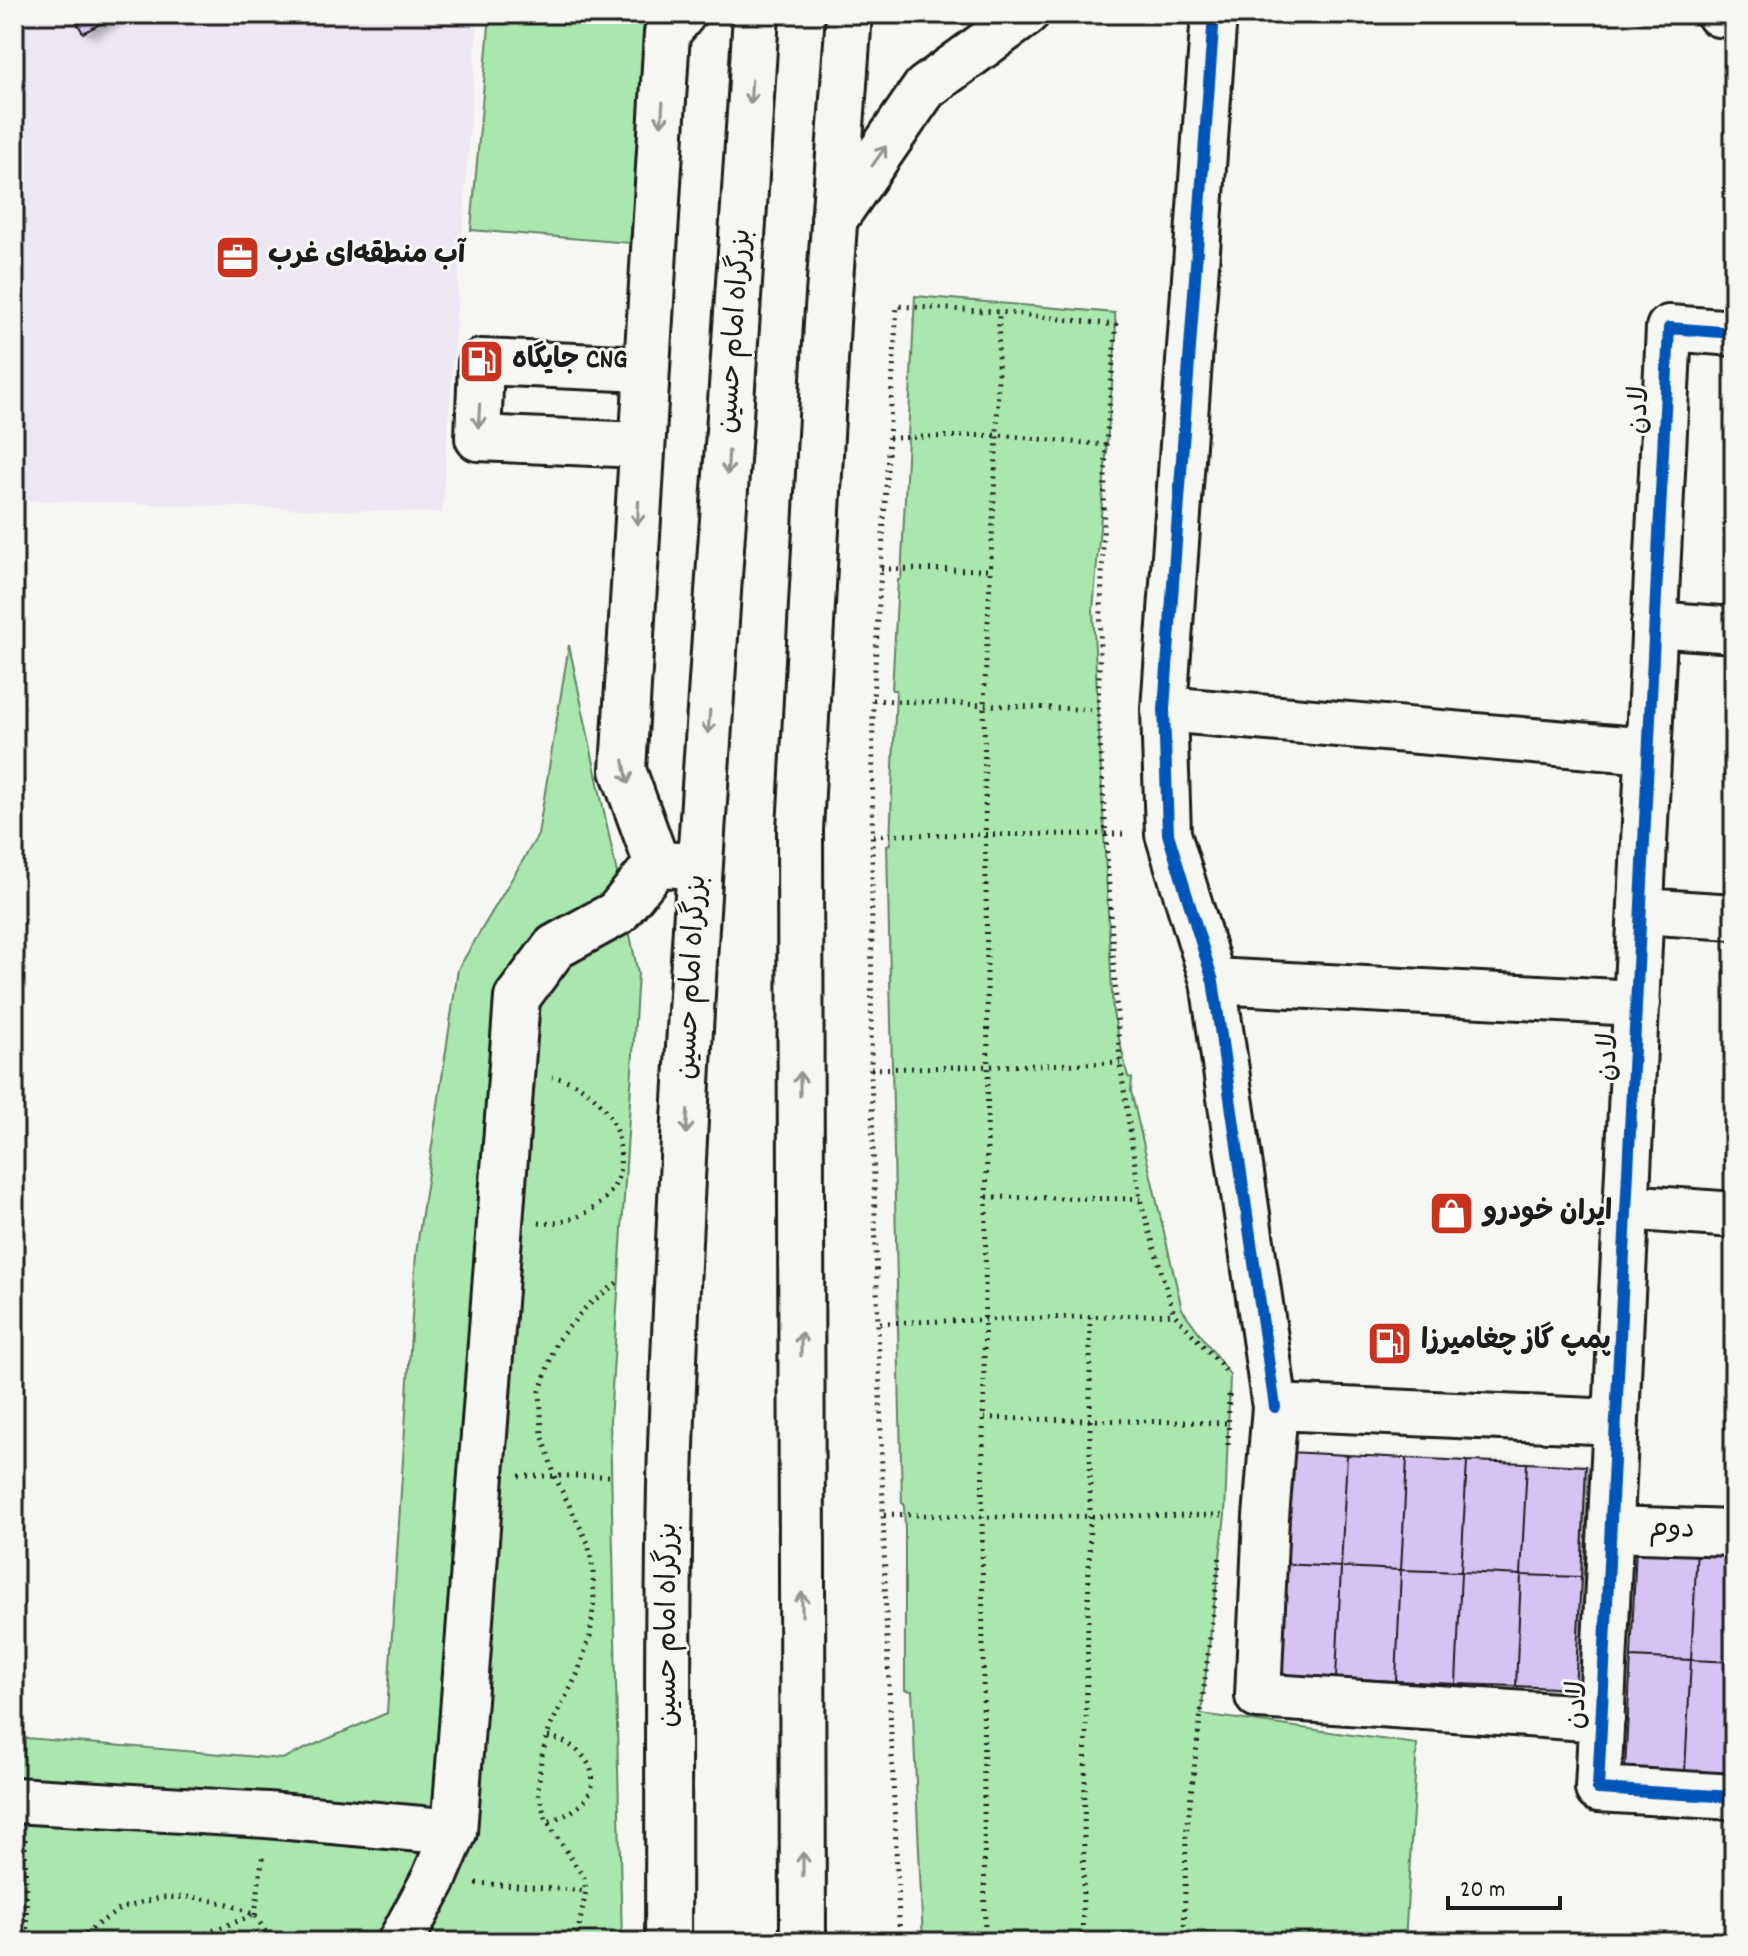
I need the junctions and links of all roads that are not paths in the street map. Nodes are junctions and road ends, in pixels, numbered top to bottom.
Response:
1 (683, 14) edge
2 (756, 14) edge
3 (849, 14) edge
4 (1026, 14) edge
5 (1214, 14) edge
6 (1719, 14) edge
7 (1734, 15) edge
8 (834, 220) junction
9 (1734, 333) edge
10 (646, 369) junction
11 (641, 445) junction
12 (1654, 624) junction
13 (1734, 630) edge
14 (1164, 709) junction
15 (1648, 751) junction
16 (678, 865) junction
17 (1641, 911) junction
18 (1734, 917) edge
19 (1213, 981) junction
20 (1637, 1003) junction
21 (1626, 1207) junction
22 (1734, 1215) edge
23 (1275, 1407) junction
24 (1616, 1422) junction
25 (1611, 1529) junction
26 (1734, 1533) edge
27 (1602, 1719) junction
28 (1732, 1798) edge
29 (19, 1801) edge
30 (454, 1832) junction
31 (400, 1942) edge
32 (668, 1942) edge
33 (803, 1942) edge

1 -> 10 main road
2 -> 16 main road, بزرگراه امام حسین
3 - 8 main road
8 -> 4 main road
5 - 14 main road
6 - 7 main road
33 -> 8 main road
9 - 12 main road, لادن
10 - 11 main road
10 -> 11 main road
11 -> 16 main road
12 - 13 main road
12 - 15 main road, لادن
14 - 15 main road
14 - 19 main road
15 - 17 main road, لادن
16 - 30 main road
16 -> 32 main road, بزرگراه امام حسین
17 - 18 main road
17 - 20 main road, لادن
19 - 20 main road
19 - 23 main road
20 - 21 main road, لادن
21 - 22 main road
21 - 24 main road, لادن
23 - 24 main road
23 - 27 main road
24 - 25 main road, لادن
25 - 26 main road, دوم
25 - 27 main road, لادن
27 - 28 main road, لادن
29 - 30 main road
30 - 31 main road

